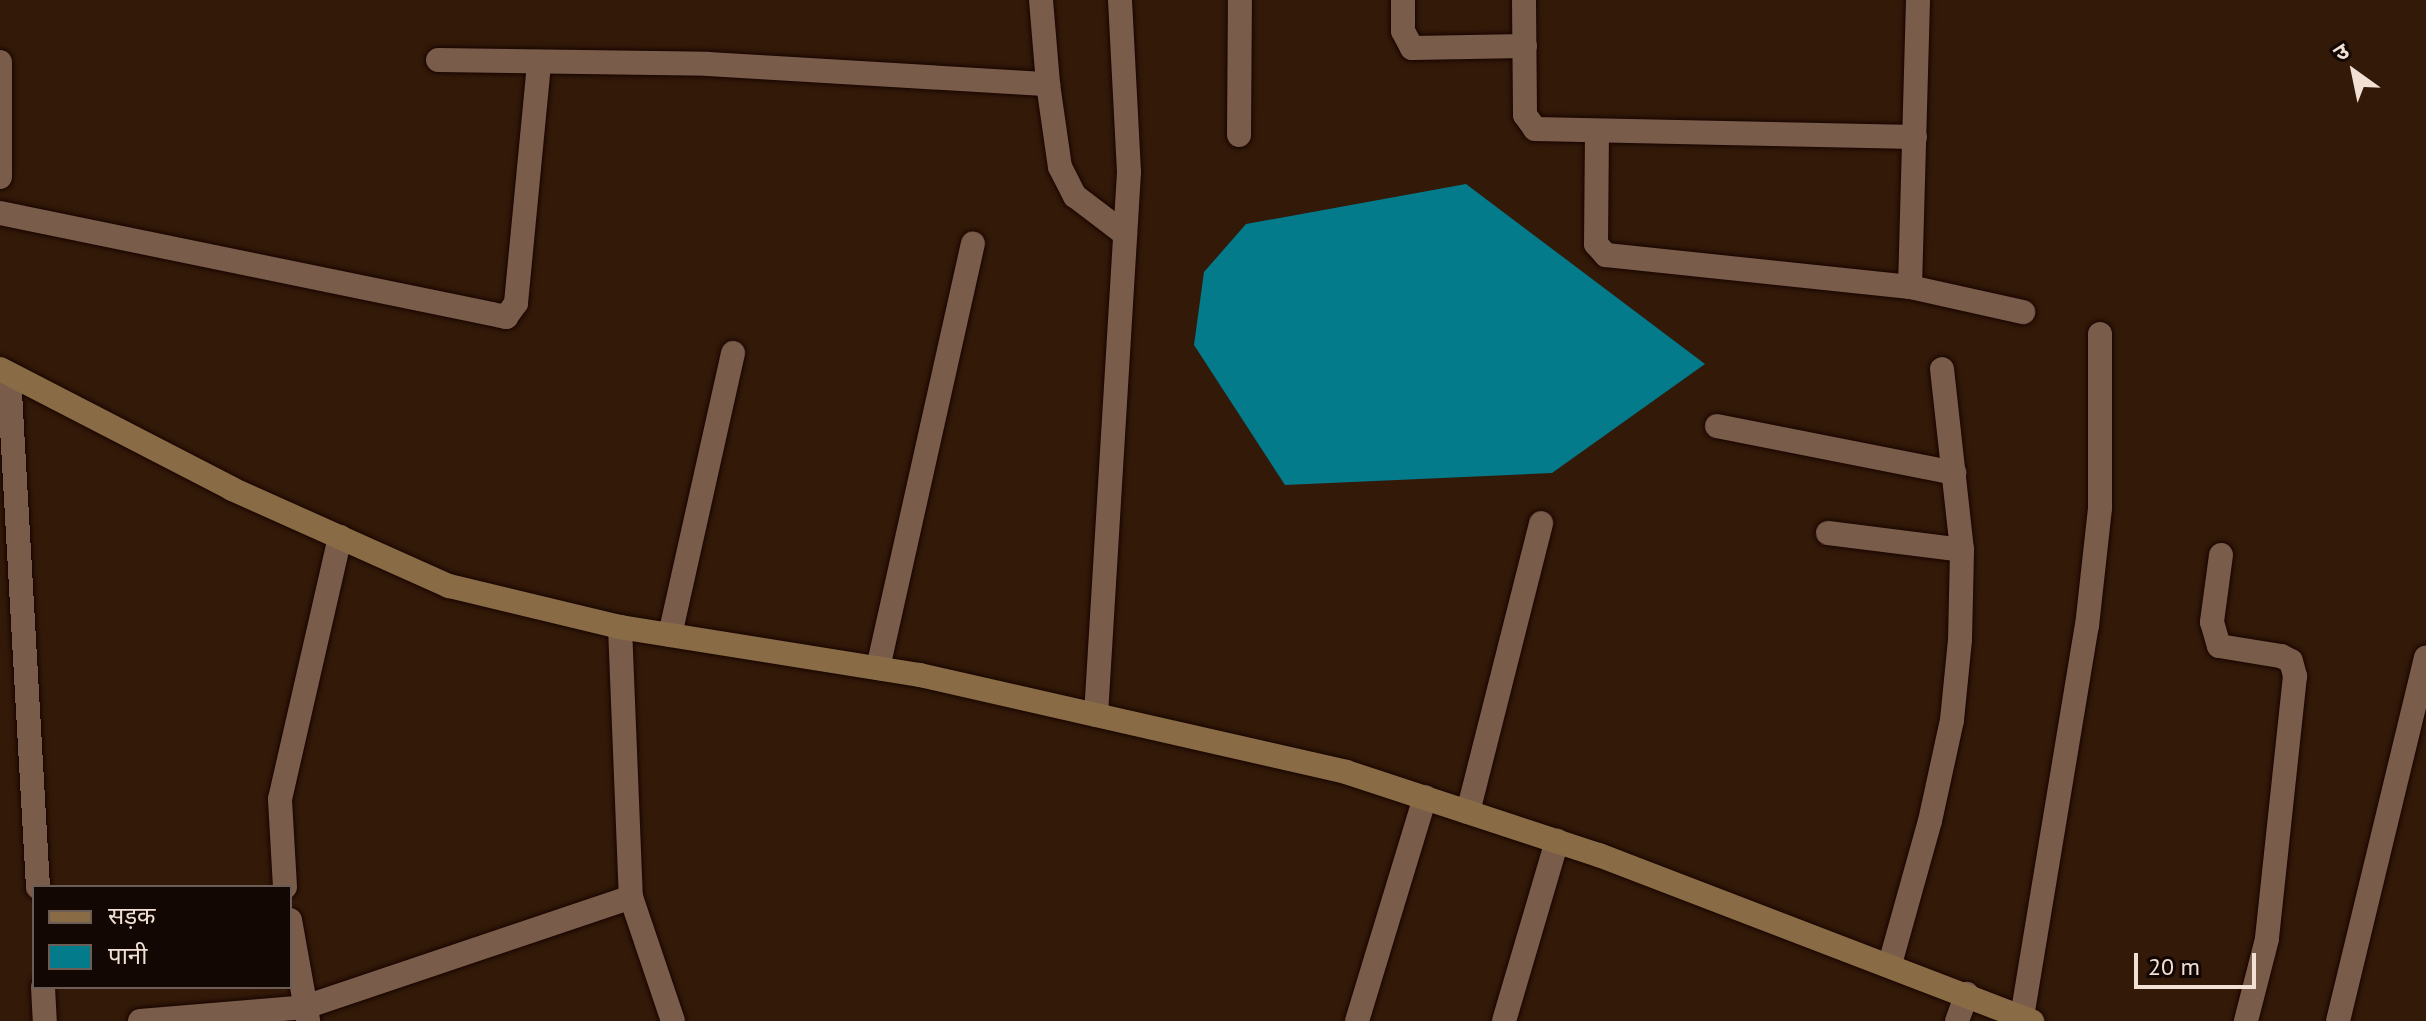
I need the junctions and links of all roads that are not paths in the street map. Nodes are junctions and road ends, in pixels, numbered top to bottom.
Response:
1 (1041, 0) edge
2 (1120, 0) edge
3 (1240, 0) edge
4 (1403, 0) edge
5 (1524, 0) edge
6 (1918, 0) edge
7 (1525, 46) junction
8 (438, 60) dead end
9 (0, 62) edge
10 (539, 62) junction
11 (1048, 84) junction
12 (1597, 131) junction
13 (1239, 135) dead end
14 (1915, 137) junction
15 (0, 177) edge
16 (0, 213) edge
17 (1125, 234) junction
18 (973, 244) dead end
19 (1910, 287) junction
20 (2023, 312) dead end
21 (2100, 334) dead end
22 (733, 353) dead end
23 (1942, 369) dead end
24 (5, 372) edge
25 (1717, 426) dead end
26 (1954, 473) junction
27 (1541, 523) dead end
28 (1828, 533) dead end
29 (340, 537) junction
30 (1962, 550) junction
31 (2221, 555) dead end
32 (620, 627) junction
33 (670, 635) junction
34 (2426, 658) edge
35 (878, 668) junction
36 (1096, 715) junction
37 (1425, 797) junction
38 (1468, 812) junction
39 (1557, 841) junction
40 (38, 885) edge
41 (285, 885) edge
42 (631, 897) junction
43 (292, 931) edge
44 (1890, 964) junction
45 (43, 989) edge
46 (1967, 994) junction
47 (307, 1014) edge
48 (2027, 1019) edge
49 (45, 1021) edge
50 (140, 1021) edge
51 (673, 1021) edge
52 (1357, 1021) edge
53 (1504, 1021) edge
54 (1957, 1021) edge
55 (2246, 1021) edge
56 (2338, 1021) edge

1 - 11 street
2 - 17 street
3 - 13 street
4 - 7 street
5 - 7 street
6 - 14 street
7 - 12 street
8 - 10 street
9 - 15 street
10 - 11 street
10 - 16 street
11 - 17 street
12 - 14 street
12 - 19 street
14 - 19 street
17 - 36 street
18 - 35 street
19 - 20 street
21 - 48 street
22 - 33 street
23 - 26 street
24 - 29 street
24 - 40 street
25 - 26 street
26 - 30 street
27 - 38 street
28 - 30 street
29 - 32 street
29 - 41 street
30 - 44 street
31 - 55 street
32 - 33 street
32 - 42 street
33 - 35 street
34 - 56 street
35 - 36 street
36 - 37 street
37 - 38 street
37 - 52 street
38 - 39 street
39 - 44 street
39 - 53 street
42 - 47 street
42 - 51 street
43 - 47 street
44 - 46 street
45 - 49 street
46 - 48 street
46 - 54 street
47 - 50 street

